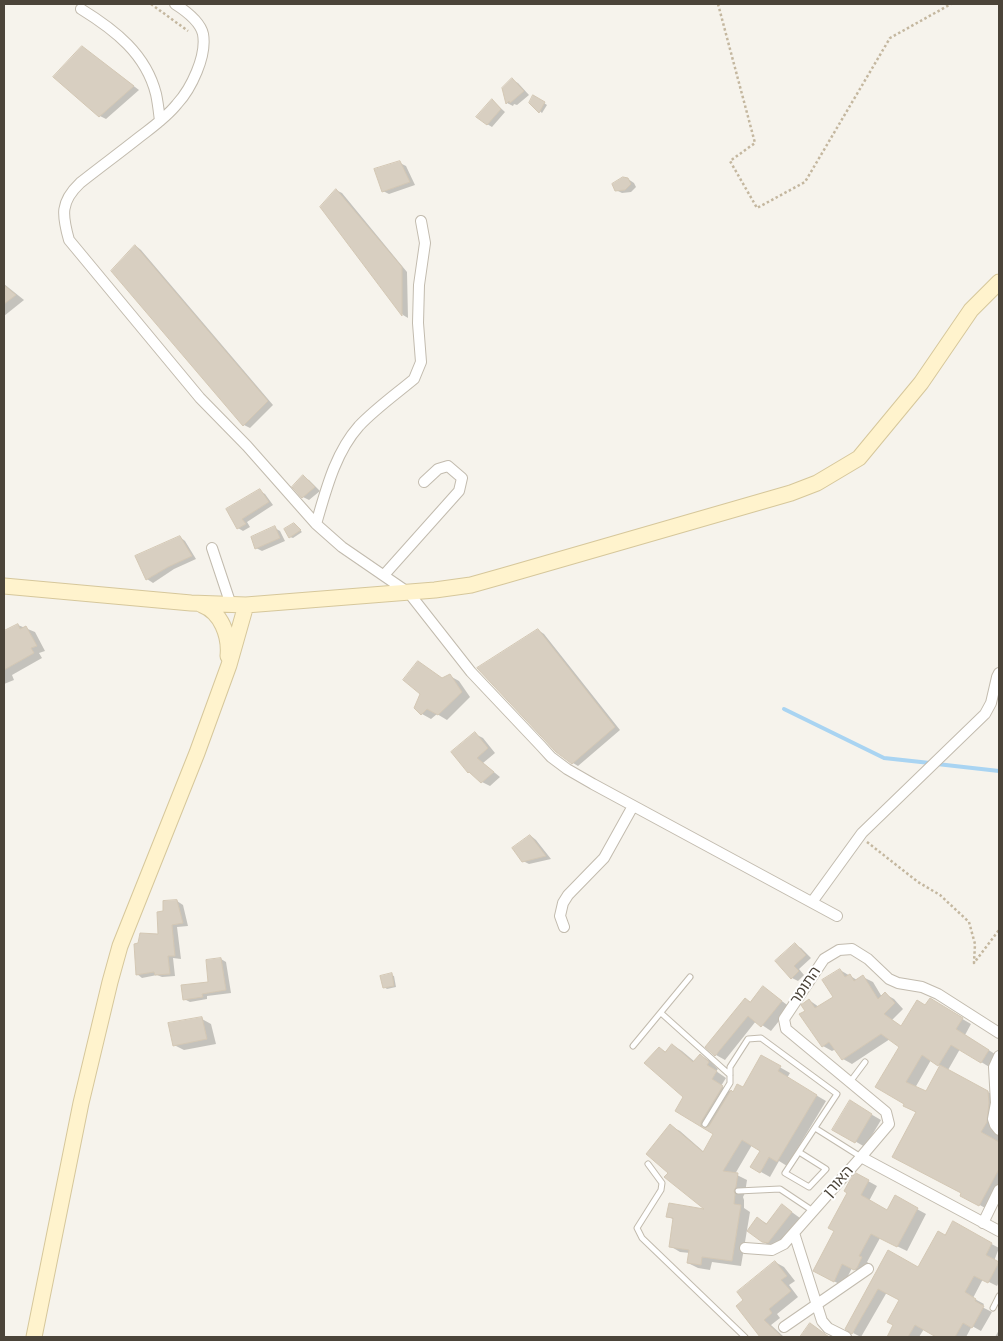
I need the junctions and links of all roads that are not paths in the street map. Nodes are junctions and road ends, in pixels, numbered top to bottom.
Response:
1 (175, 4) edge
2 (81, 9) dead end
3 (160, 121) junction
4 (421, 221) dead end
5 (999, 282) edge
6 (424, 482) dead end
7 (316, 524) junction
8 (212, 548) dead end
9 (384, 575) junction
10 (4, 586) edge
11 (409, 593) junction
12 (198, 603) junction
13 (238, 605) junction
14 (228, 668) junction
15 (999, 673) edge
16 (633, 806) junction
17 (812, 902) junction
18 (837, 916) dead end
19 (564, 927) dead end
20 (690, 976) dead end
21 (660, 1013) junction
22 (999, 1034) edge
23 (633, 1046) dead end
24 (999, 1056) edge
25 (866, 1062) dead end
26 (730, 1075) junction
27 (850, 1082) junction
28 (705, 1124) dead end
29 (815, 1128) junction
30 (999, 1130) edge
31 (799, 1152) junction
32 (861, 1157) junction
33 (648, 1164) dead end
34 (999, 1190) edge
35 (738, 1191) dead end
36 (814, 1211) junction
37 (983, 1223) junction
38 (999, 1231) edge
39 (794, 1233) junction
40 (744, 1248) dead end
41 (868, 1269) dead end
42 (999, 1296) edge
43 (817, 1304) junction
44 (993, 1308) dead end
45 (784, 1327) dead end
46 (34, 1337) edge
47 (745, 1337) edge
48 (846, 1337) edge

1 - 3 street
2 - 3 street
3 - 7 street
4 - 7 street
5 - 11 street
6 - 9 street
7 - 9 street
8 - 13 street
9 - 11 street
10 - 12 street
11 - 13 street
11 - 16 street
12 - 13 street
12 - 14 street
13 - 14 street
14 - 46 street
15 - 17 street
16 - 17 street
16 - 19 street
17 - 18 street
20 - 21 lane
21 - 23 lane
21 - 26 lane
22 - 27 street, התומר
24 - 30 street
25 - 27 lane
26 - 28 lane
26 - 29 lane
27 - 32 street, התומר
29 - 31 lane
29 - 32 lane
31 - 31 lane
32 - 36 street, האורן
32 - 37 street, האורן
33 - 47 lane
34 - 37 street
35 - 36 lane
36 - 39 street, האורן
37 - 38 street, האורן
39 - 40 street, האורן
39 - 43 street
41 - 43 street
42 - 44 lane
43 - 45 street
43 - 48 street

